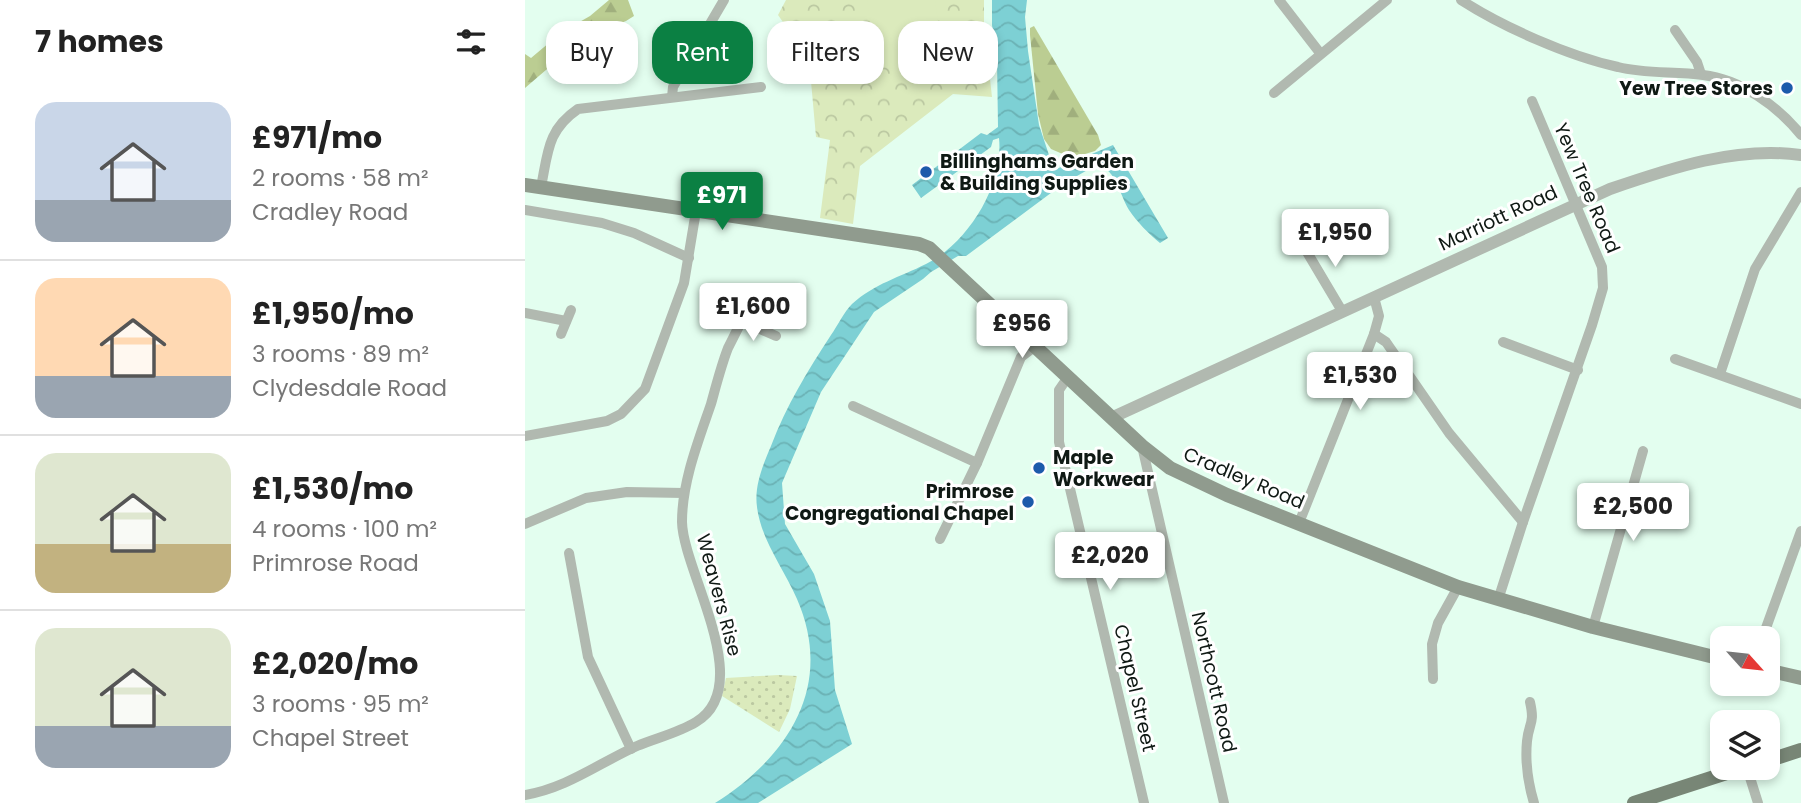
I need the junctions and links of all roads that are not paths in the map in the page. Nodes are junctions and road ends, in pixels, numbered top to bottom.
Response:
1 (724, 0) edge
2 (1279, 0) edge
3 (1387, 0) edge
4 (1461, 0) edge
5 (1477, 4) edge
6 (1675, 30) dead end
7 (1321, 52) junction
8 (1702, 74) junction
9 (761, 87) dead end
10 (1274, 93) dead end
11 (672, 97) junction
12 (1532, 101) dead end
13 (1801, 135) edge
14 (1801, 155) edge
15 (525, 185) edge
16 (541, 187) junction
17 (1801, 192) edge
18 (1575, 204) junction
19 (525, 210) edge
20 (697, 211) junction
21 (1301, 242) dead end
22 (689, 258) junction
23 (1374, 297) junction
24 (751, 300) dead end
25 (571, 310) dead end
26 (1342, 311) junction
27 (525, 313) edge
28 (566, 321) junction
29 (742, 321) junction
30 (561, 334) dead end
31 (1374, 334) junction
32 (776, 336) dead end
33 (1503, 342) dead end
34 (1034, 347) junction
35 (1675, 359) dead end
36 (1578, 370) junction
37 (1720, 374) junction
38 (1068, 377) junction
39 (1801, 404) edge
40 (853, 406) dead end
41 (1111, 418) junction
42 (525, 436) edge
43 (1142, 446) junction
44 (1643, 451) dead end
45 (977, 463) junction
46 (684, 493) junction
47 (1523, 522) junction
48 (1299, 523) junction
49 (525, 524) edge
50 (1800, 538) edge
51 (940, 539) dead end
52 (569, 553) dead end
53 (1458, 587) junction
54 (1498, 600) junction
55 (1593, 626) junction
56 (1767, 626) edge
57 (1710, 656) edge
58 (1780, 673) edge
59 (1801, 678) edge
60 (1433, 679) dead end
61 (1530, 702) dead end
62 (631, 749) junction
63 (1801, 750) edge
64 (1780, 757) edge
65 (1710, 779) edge
66 (1749, 780) edge
67 (525, 795) edge
68 (1144, 803) edge
69 (1224, 803) edge
70 (1534, 803) edge
71 (1634, 803) edge
72 (1758, 803) edge

1 - 11 street
2 - 7 street
3 - 7 street
4 - 5 street
5 - 8 street
6 - 8 street
7 - 10 street
8 - 13 street
9 - 11 street
11 - 16 street
12 - 18 street, Yew Tree Road
14 - 18 street, Marriott Road
15 - 16 main road, Cradley Road
16 - 20 main road, Cradley Road
17 - 37 street
18 - 23 street, Marriott Road
18 - 36 street, Yew Tree Road
19 - 22 street
20 - 22 street
20 - 34 main road, Cradley Road
21 - 26 street
22 - 42 street
23 - 26 street, Marriott Road
23 - 31 street
24 - 29 street, Weavers Rise
25 - 28 street
26 - 41 street, Marriott Road
27 - 28 street
28 - 30 street
29 - 32 street
29 - 46 street, Weavers Rise
31 - 47 street
31 - 48 street
33 - 36 street
34 - 38 main road, Cradley Road
34 - 45 street
35 - 37 street
36 - 47 street, Yew Tree Road
37 - 39 street
38 - 41 main road, Cradley Road
38 - 68 street, Chapel Street
40 - 45 street
41 - 43 main road, Cradley Road
43 - 48 main road, Cradley Road
43 - 69 street, Northcott Road
44 - 55 street
45 - 51 street
46 - 49 street
46 - 62 street, Weavers Rise
47 - 54 street, Yew Tree Road
48 - 53 main road, Cradley Road
50 - 56 street
52 - 62 street
53 - 54 main road, Cradley Road
53 - 60 street
54 - 55 main road, Cradley Road
55 - 57 main road, Cradley Road
58 - 59 main road
61 - 70 street
62 - 67 street, Weavers Rise
63 - 64 main road
65 - 71 main road
66 - 72 street

